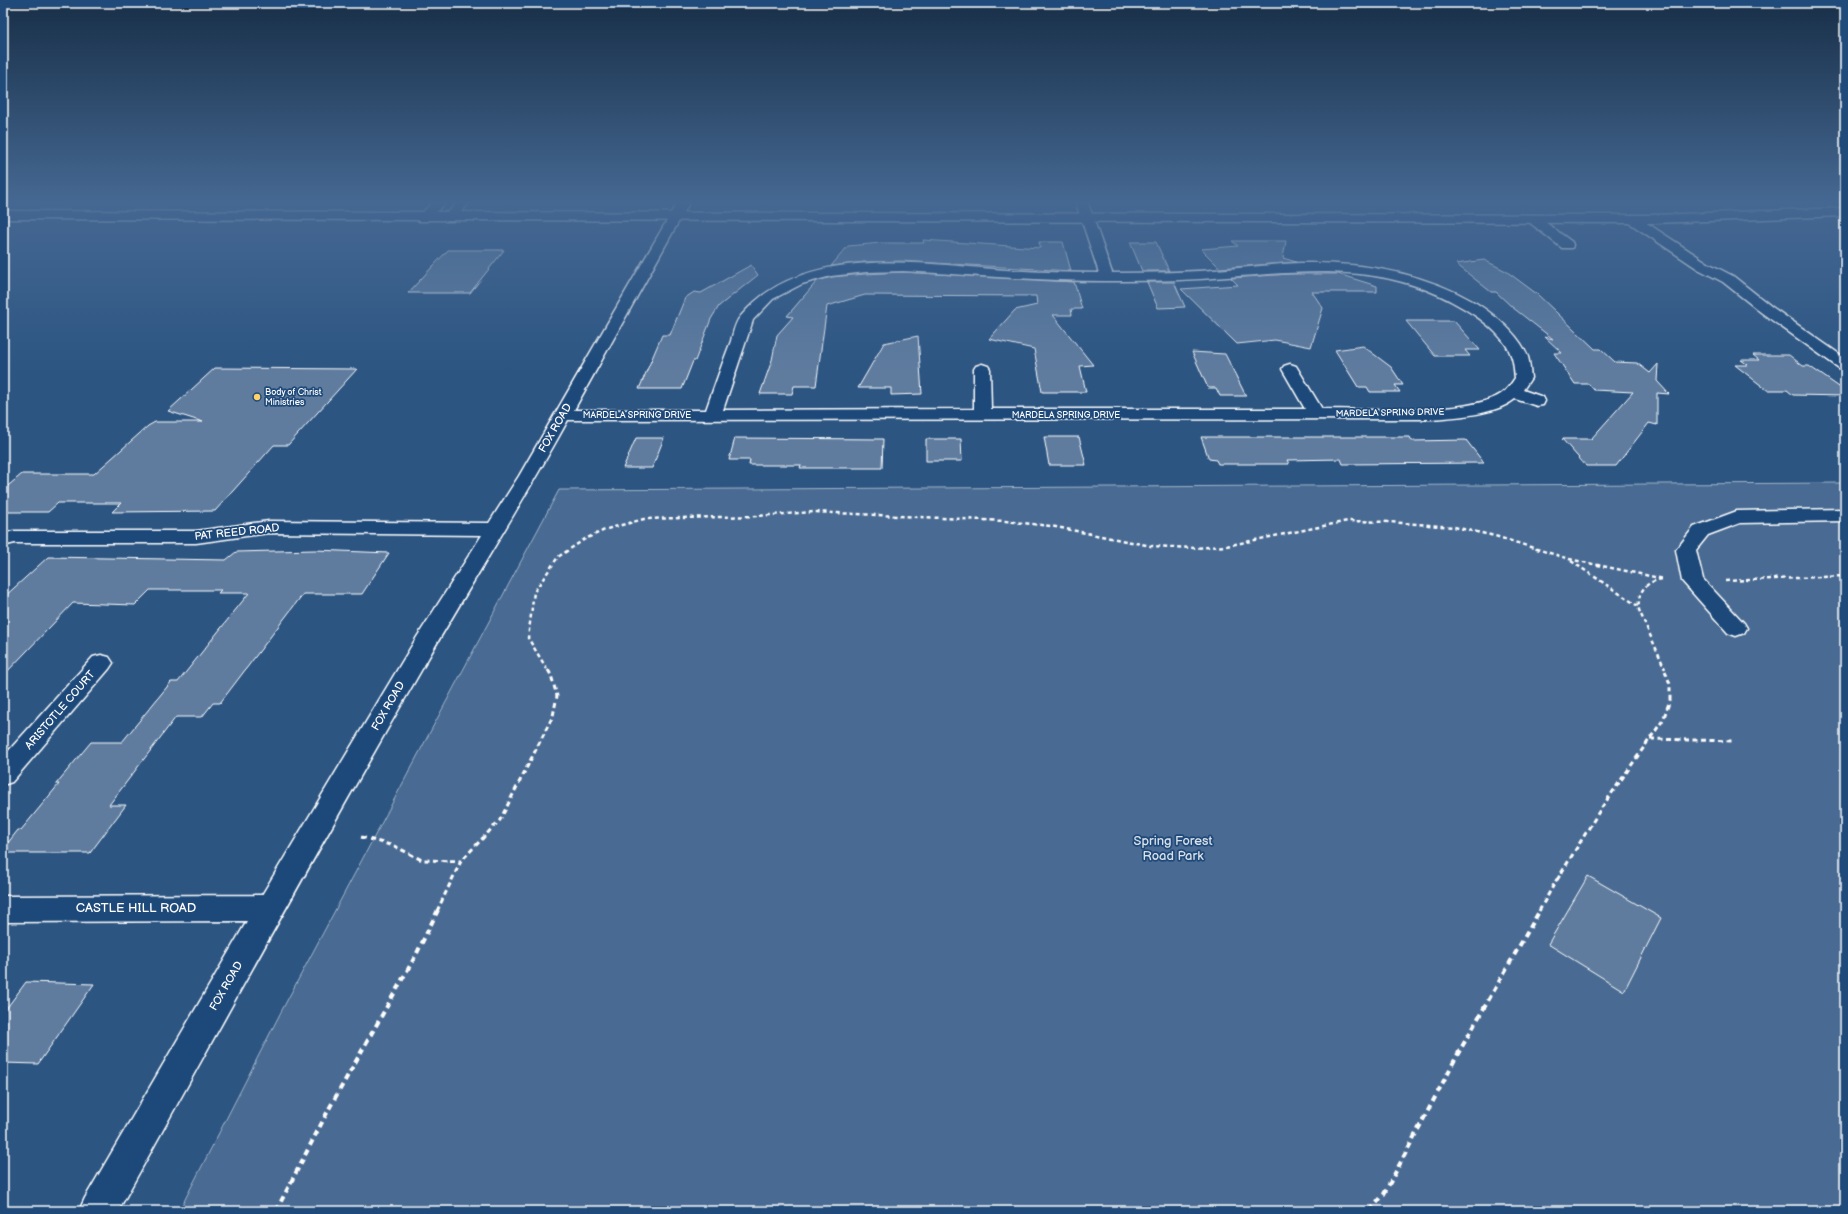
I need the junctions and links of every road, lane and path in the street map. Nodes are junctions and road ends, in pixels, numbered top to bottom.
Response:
1 (650, 260) edge
2 (1101, 260) edge
3 (1693, 260) edge
4 (1714, 260) edge
5 (1107, 277) junction
6 (1728, 279) junction
7 (1845, 365) edge
8 (982, 369) dead end
9 (1290, 369) dead end
10 (1513, 392) junction
11 (1537, 401) dead end
12 (563, 415) junction
13 (982, 415) junction
14 (1317, 415) junction
15 (712, 416) junction
16 (1845, 515) edge
17 (494, 529) junction
18 (3, 540) edge
19 (1569, 560) junction
20 (1845, 576) edge
21 (1664, 579) junction
22 (1692, 581) junction
23 (1638, 606) junction
24 (1736, 628) dead end
25 (101, 663) dead end
26 (1650, 739) junction
27 (1736, 741) dead end
28 (3, 775) edge
29 (361, 837) dead end
30 (461, 861) junction
31 (270, 908) junction
32 (3, 909) edge
33 (98, 1211) edge
34 (276, 1211) edge
35 (1370, 1211) edge

1 - 12 street, FOX ROAD
2 - 5 street
3 - 6 street
4 - 6 street
5 - 10 street
5 - 15 street
6 - 7 street
8 - 13 street
9 - 14 street
10 - 11 street
10 - 14 street, MARDELA SPRING DRIVE
12 - 15 street, MARDELA SPRING DRIVE
12 - 17 street, FOX ROAD
13 - 14 street, MARDELA SPRING DRIVE
13 - 15 street, MARDELA SPRING DRIVE
16 - 22 street
17 - 18 street, PAT REED ROAD
17 - 31 street, FOX ROAD
19 - 21 path
19 - 23 path
19 - 30 path
20 - 22 path
21 - 22 path
21 - 23 path
22 - 24 street
23 - 26 path
25 - 28 street, ARISTOTLE COURT
26 - 27 path
26 - 35 path
29 - 30 path
30 - 34 path
31 - 32 street, CASTLE HILL ROAD
31 - 33 street, FOX ROAD

